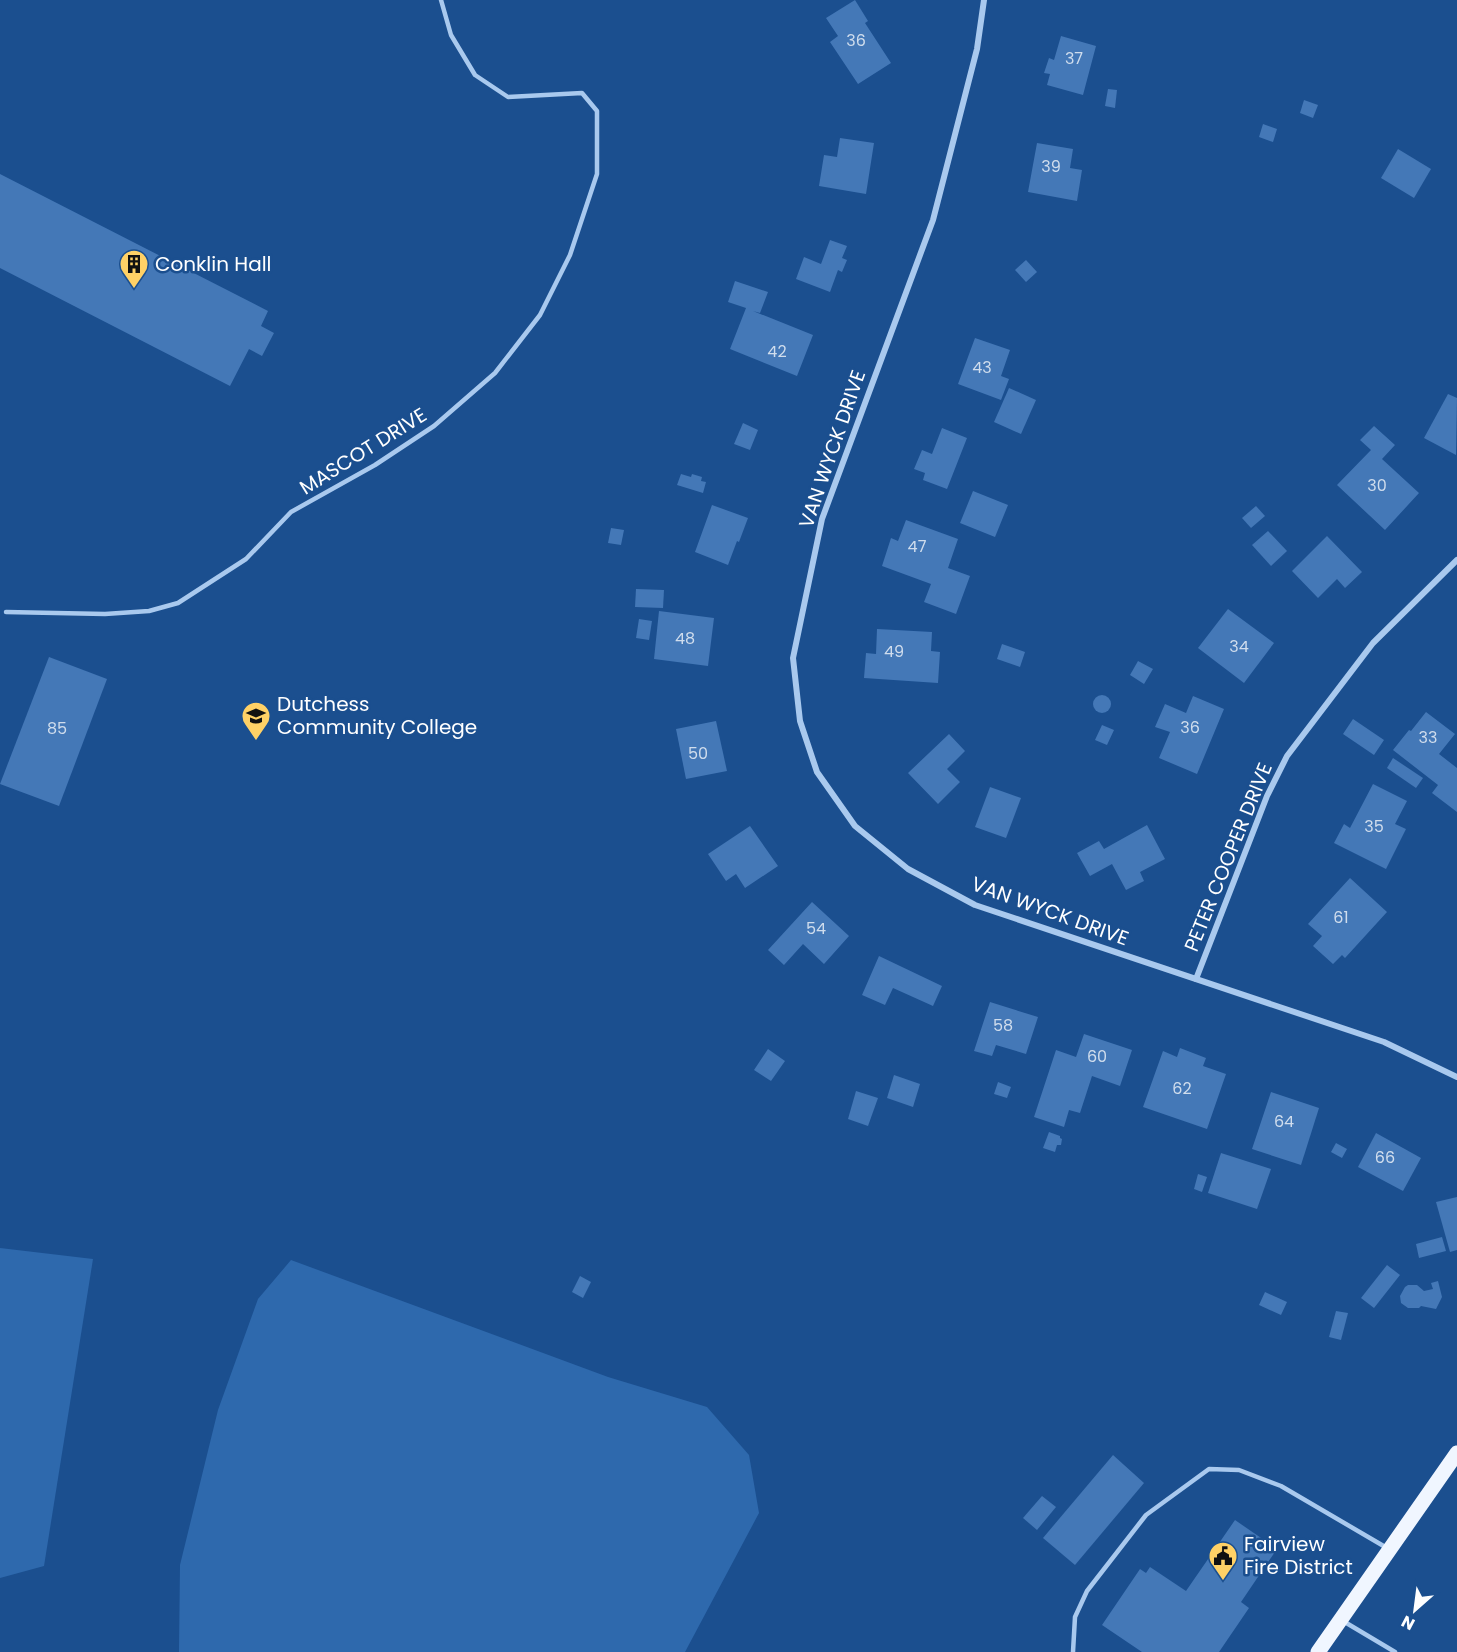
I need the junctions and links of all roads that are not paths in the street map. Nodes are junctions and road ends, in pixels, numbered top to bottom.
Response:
1 (441, 0) edge
2 (984, 0) edge
3 (1457, 560) edge
4 (6, 612) dead end
5 (1196, 979) junction
6 (1457, 1077) edge
7 (1457, 1453) edge
8 (1390, 1549) junction
9 (1341, 1619) junction
10 (1073, 1652) edge
11 (1318, 1652) edge
12 (1395, 1652) edge

1 - 4 lane, MASCOT DRIVE
2 - 5 street, VAN WYCK DRIVE
3 - 5 street, PETER COOPER DRIVE
5 - 6 street, VAN WYCK DRIVE
7 - 8 main road
8 - 9 main road
8 - 10 lane
9 - 11 main road
9 - 12 lane

